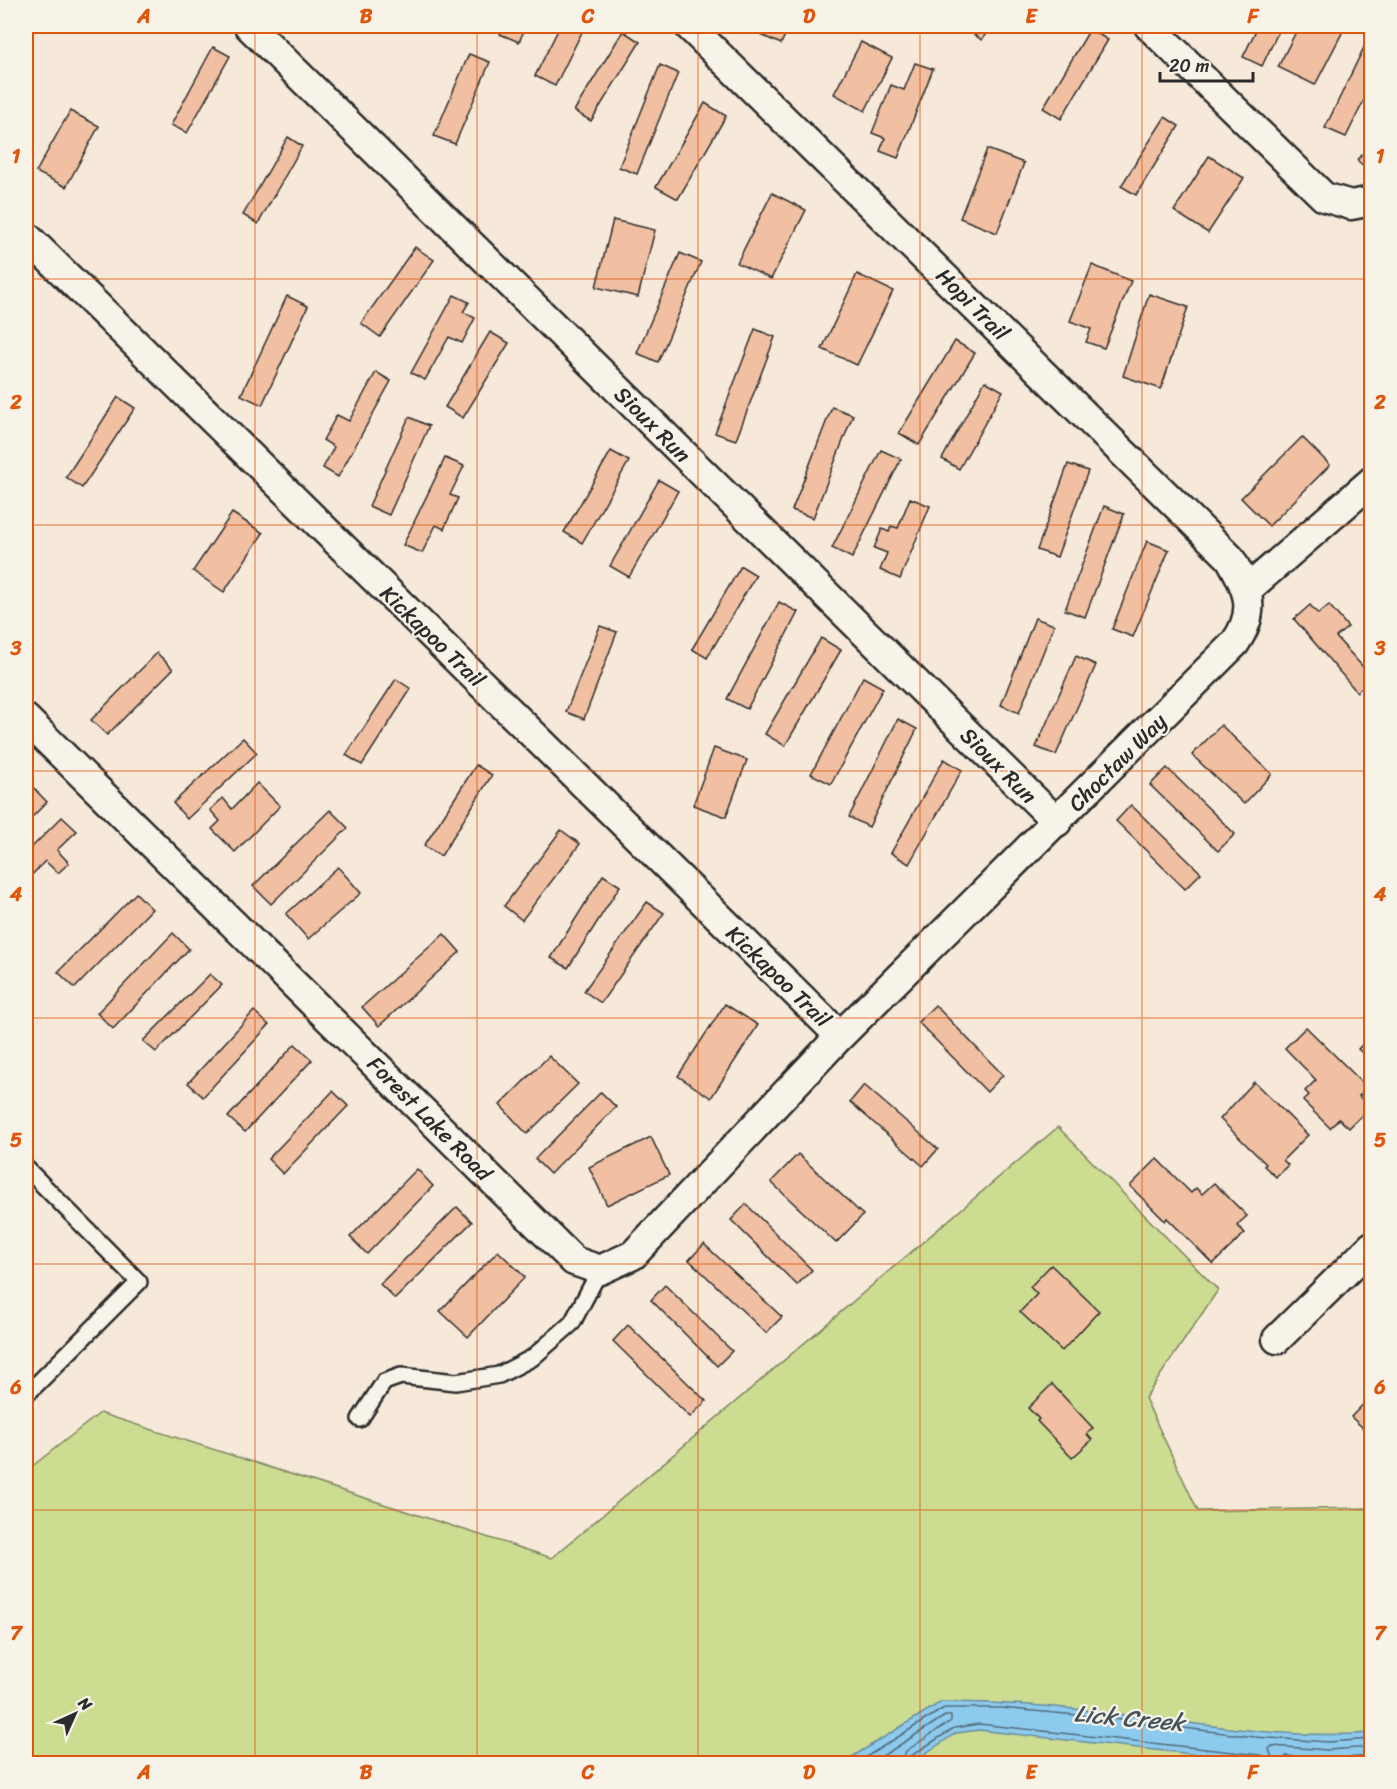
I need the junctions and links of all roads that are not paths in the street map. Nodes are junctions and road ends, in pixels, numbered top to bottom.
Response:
1 (249, 26) edge
2 (690, 26) edge
3 (1149, 26) edge
4 (1371, 201) edge
5 (26, 236) edge
6 (1371, 481) edge
7 (1248, 589) junction
8 (26, 719) edge
9 (1057, 822) junction
10 (840, 1036) junction
11 (26, 1168) edge
12 (1371, 1246) edge
13 (600, 1270) junction
14 (1276, 1339) dead end
15 (26, 1395) edge
16 (360, 1419) dead end

1 - 9 street, Sioux Run
2 - 7 street, Hopi Trail
3 - 4 street
5 - 10 street, Kickapoo Trail
6 - 7 street
7 - 9 street, Choctaw Way
8 - 13 street, Forest Lake Road
9 - 10 street, Choctaw Way
10 - 13 street
11 - 15 lane
12 - 14 street
13 - 16 lane

